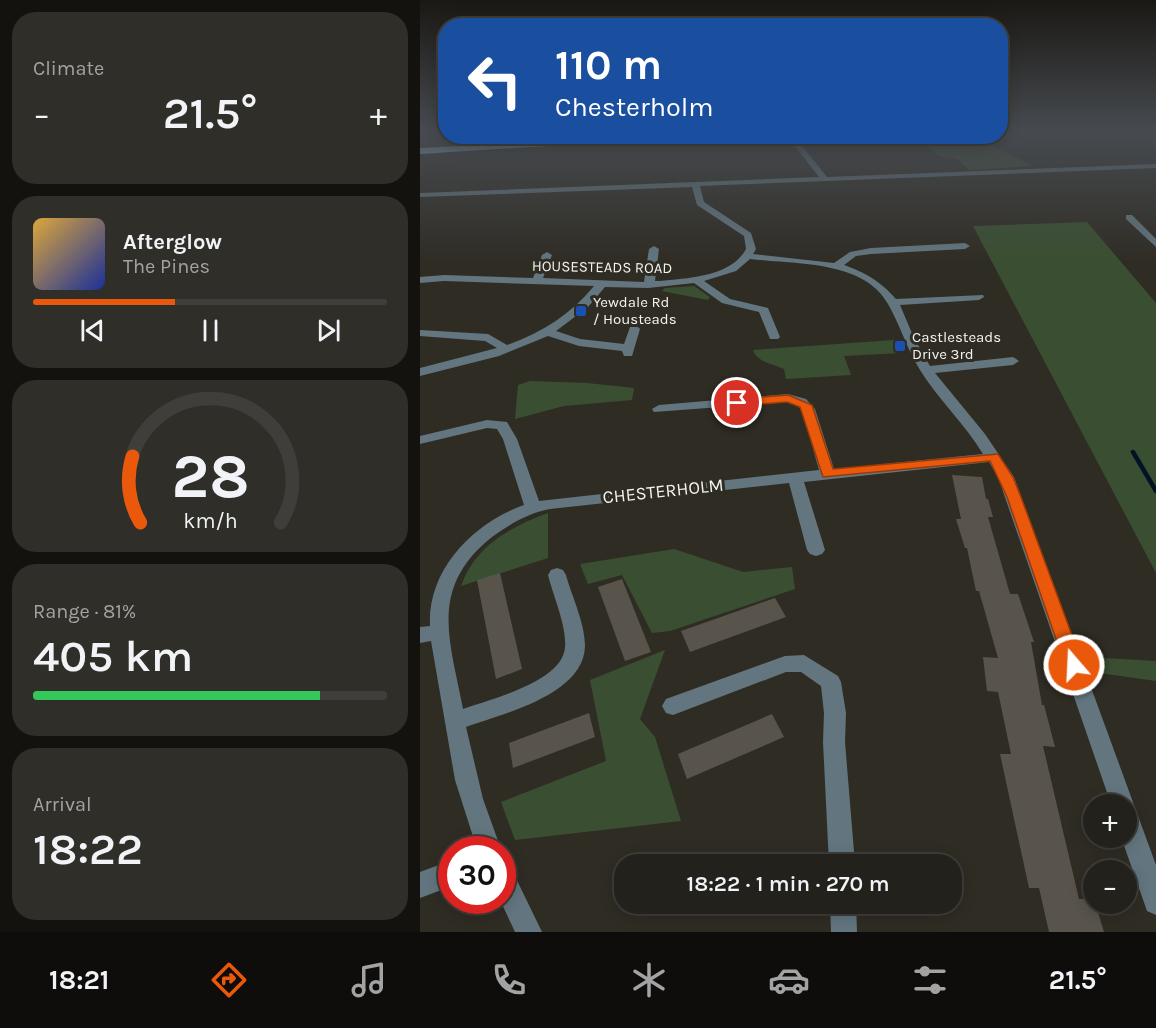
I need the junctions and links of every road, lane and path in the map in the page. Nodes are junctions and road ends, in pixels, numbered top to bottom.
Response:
1 (822, 175) edge
2 (893, 175) edge
3 (824, 178) junction
4 (695, 184) junction
5 (420, 195) edge
6 (1129, 217) dead end
7 (1152, 235) edge
8 (1156, 244) edge
9 (965, 246) dead end
10 (654, 249) dead end
11 (547, 255) dead end
12 (748, 256) junction
13 (836, 267) junction
14 (420, 280) edge
15 (697, 280) junction
16 (537, 282) junction
17 (601, 285) junction
18 (648, 285) junction
19 (979, 297) dead end
20 (892, 302) junction
21 (634, 329) dead end
22 (546, 332) junction
23 (420, 333) edge
24 (774, 337) dead end
25 (506, 350) junction
26 (1013, 361) dead end
27 (926, 370) junction
28 (420, 372) edge
29 (659, 409) dead end
30 (420, 440) edge
31 (994, 457) junction
32 (828, 474) junction
33 (795, 477) junction
34 (533, 508) junction
35 (816, 550) dead end
36 (557, 575) dead end
37 (441, 632) junction
38 (420, 635) edge
39 (673, 706) dead end
40 (454, 721) junction
41 (1119, 794) edge
42 (483, 836) edge
43 (1137, 847) edge
44 (841, 854) edge
45 (438, 879) edge
46 (420, 885) edge
47 (1156, 902) edge
48 (516, 906) edge
49 (843, 914) edge
50 (529, 932) edge
51 (844, 932) edge

1 - 3 street
2 - 3 street
3 - 4 street
4 - 5 street
4 - 12 street
6 - 7 street
7 - 8 street
9 - 13 street
10 - 18 street
11 - 16 street
12 - 13 street
12 - 15 street, HOUSESTEADS ROAD
13 - 20 street
14 - 16 street, HOUSESTEADS ROAD
15 - 18 street, HOUSESTEADS ROAD
15 - 24 street
16 - 17 street, HOUSESTEADS ROAD
17 - 18 street, HOUSESTEADS ROAD
17 - 22 street
19 - 20 street
20 - 27 street
21 - 22 street
22 - 25 street
23 - 25 street
25 - 28 street
26 - 27 street
27 - 31 street
29 - 32 street
30 - 34 street
31 - 32 street, CHESTERHOLM
31 - 41 street
32 - 33 street, CHESTERHOLM
33 - 34 street, CHESTERHOLM
33 - 35 street
34 - 37 street, CHESTERHOLM
36 - 40 street
37 - 38 street
37 - 40 street, CHESTERHOLM
39 - 44 street
40 - 42 street, CHESTERHOLM
43 - 47 street
45 - 46 street
48 - 50 street
49 - 51 street

